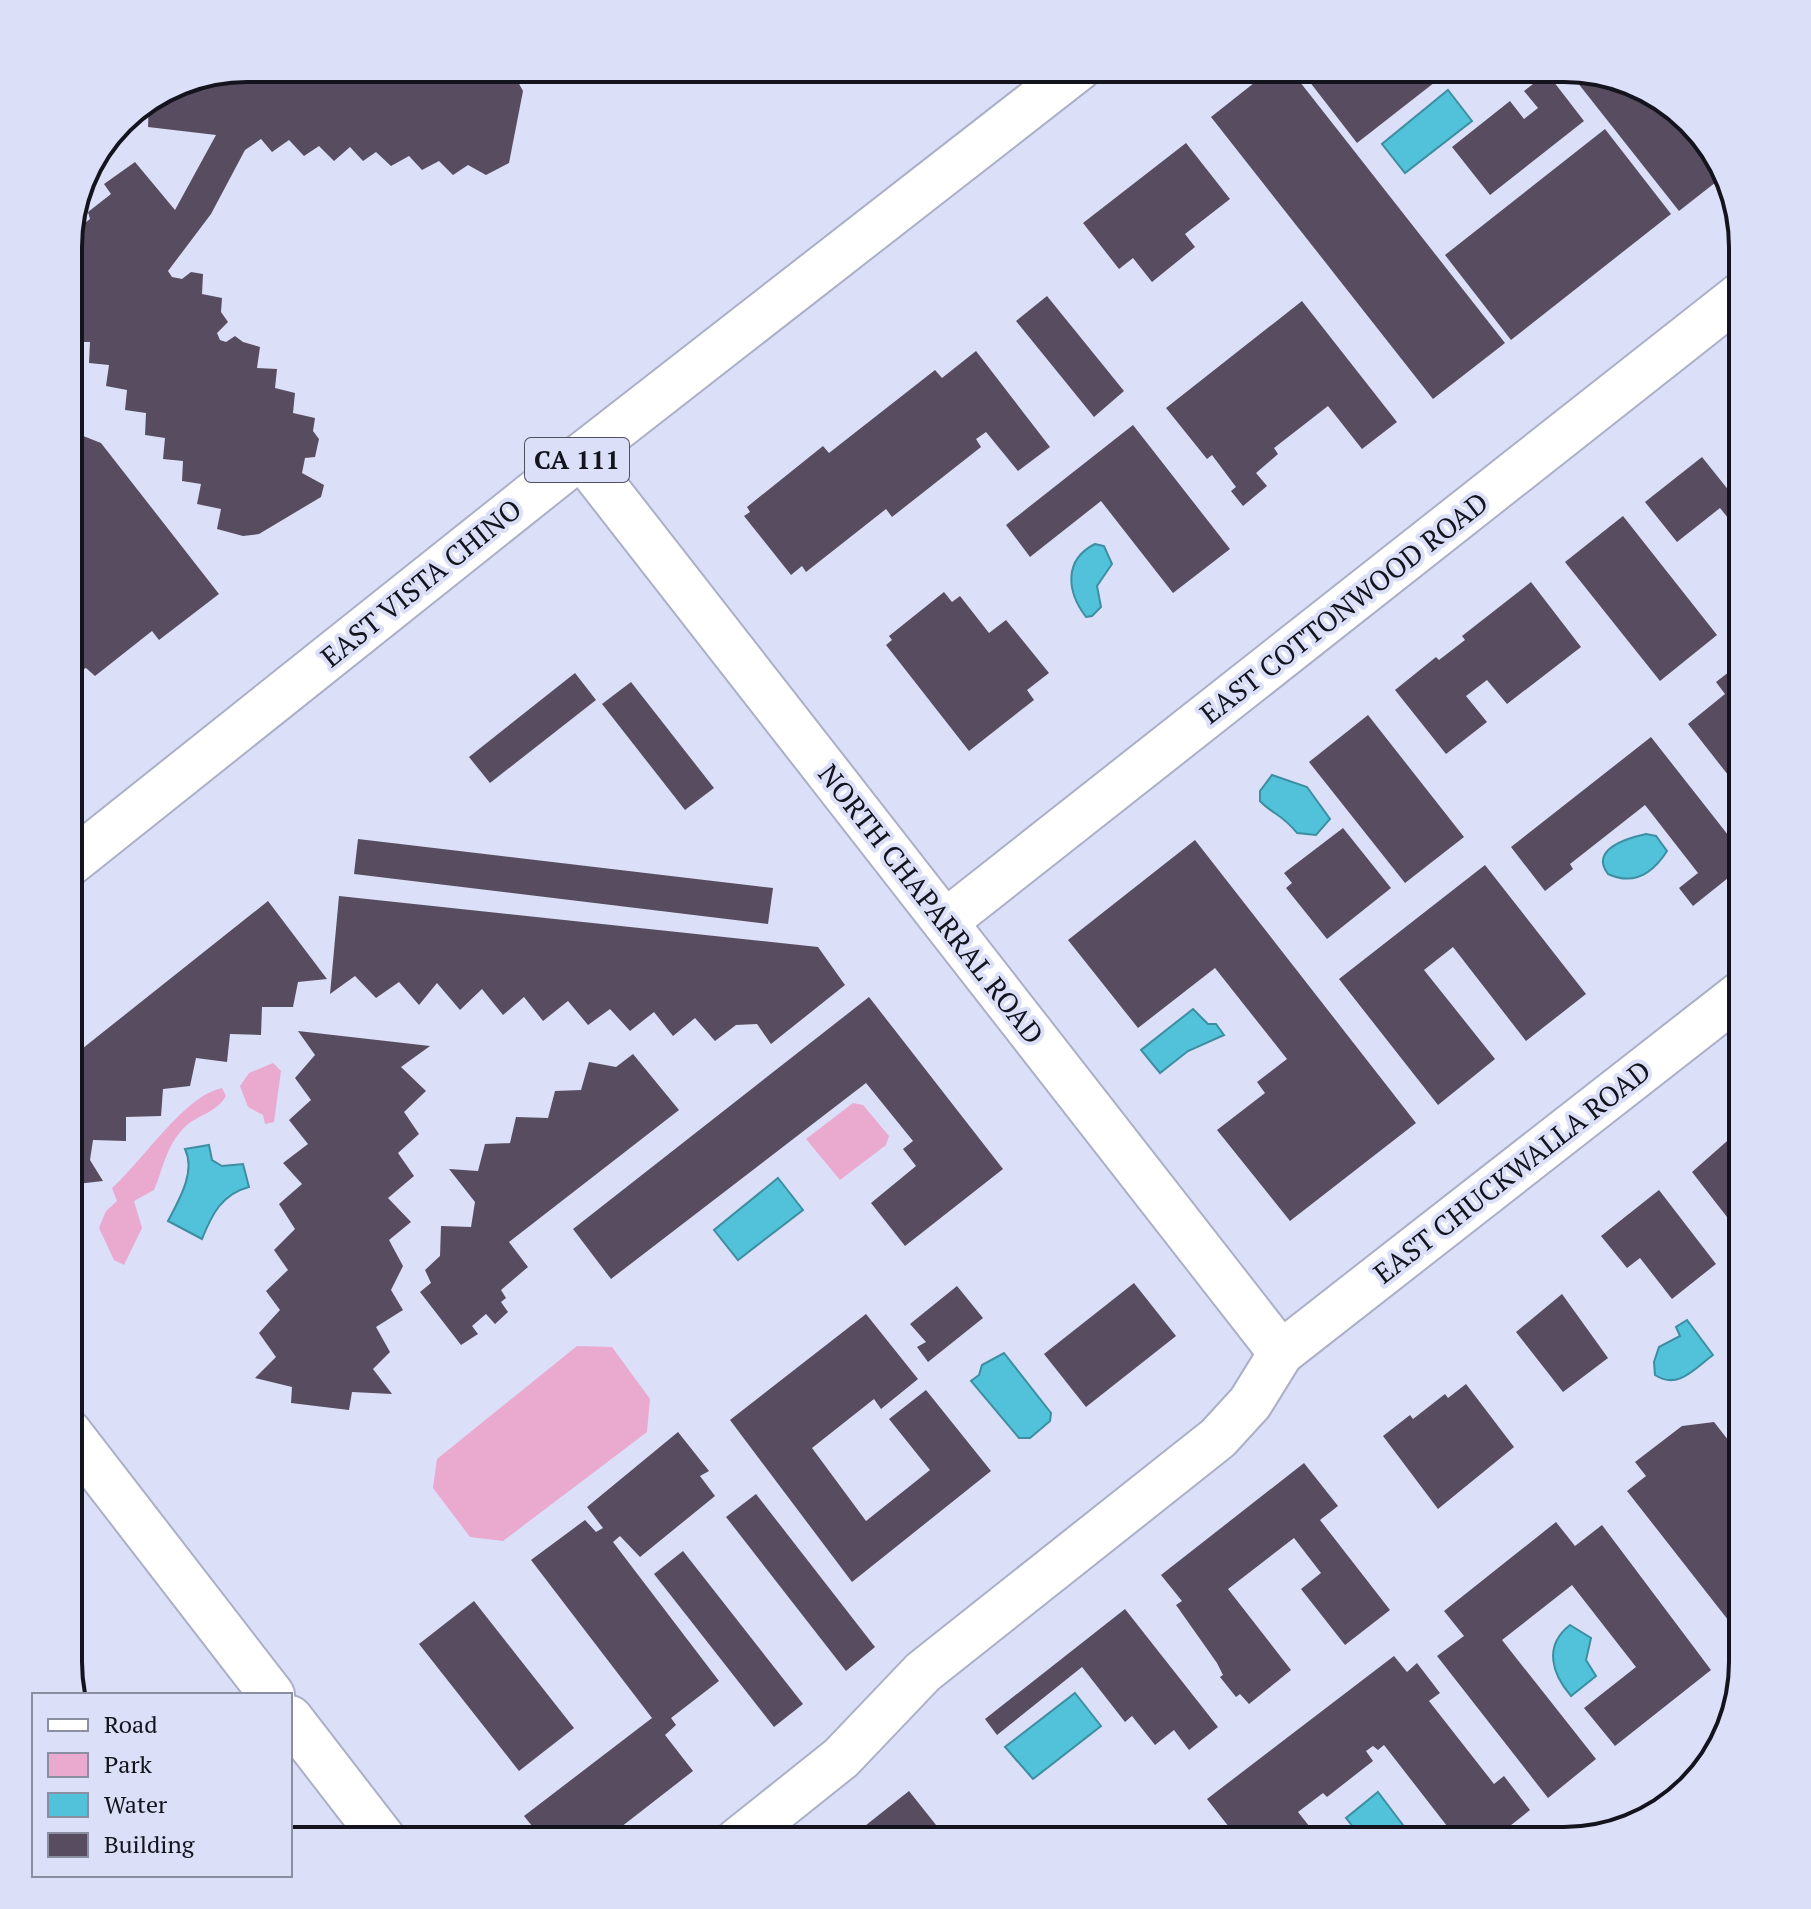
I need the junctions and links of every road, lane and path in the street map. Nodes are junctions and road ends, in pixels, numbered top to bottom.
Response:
1 (1061, 82) edge
2 (1729, 304) edge
3 (581, 456) junction
4 (82, 854) edge
5 (945, 922) junction
6 (1729, 1003) edge
7 (1281, 1353) junction
8 (82, 1449) edge
9 (270, 1693) edge
10 (292, 1721) edge
11 (374, 1827) edge
12 (755, 1827) edge

1 - 3 street, EAST VISTA CHINO / CA 111
2 - 5 street, EAST COTTONWOOD ROAD
3 - 4 street, EAST VISTA CHINO / CA 111
3 - 5 street, NORTH CHAPARRAL ROAD
5 - 7 street, NORTH CHAPARRAL ROAD
6 - 7 street, EAST CHUCKWALLA ROAD
7 - 12 street
8 - 9 street
10 - 11 street

